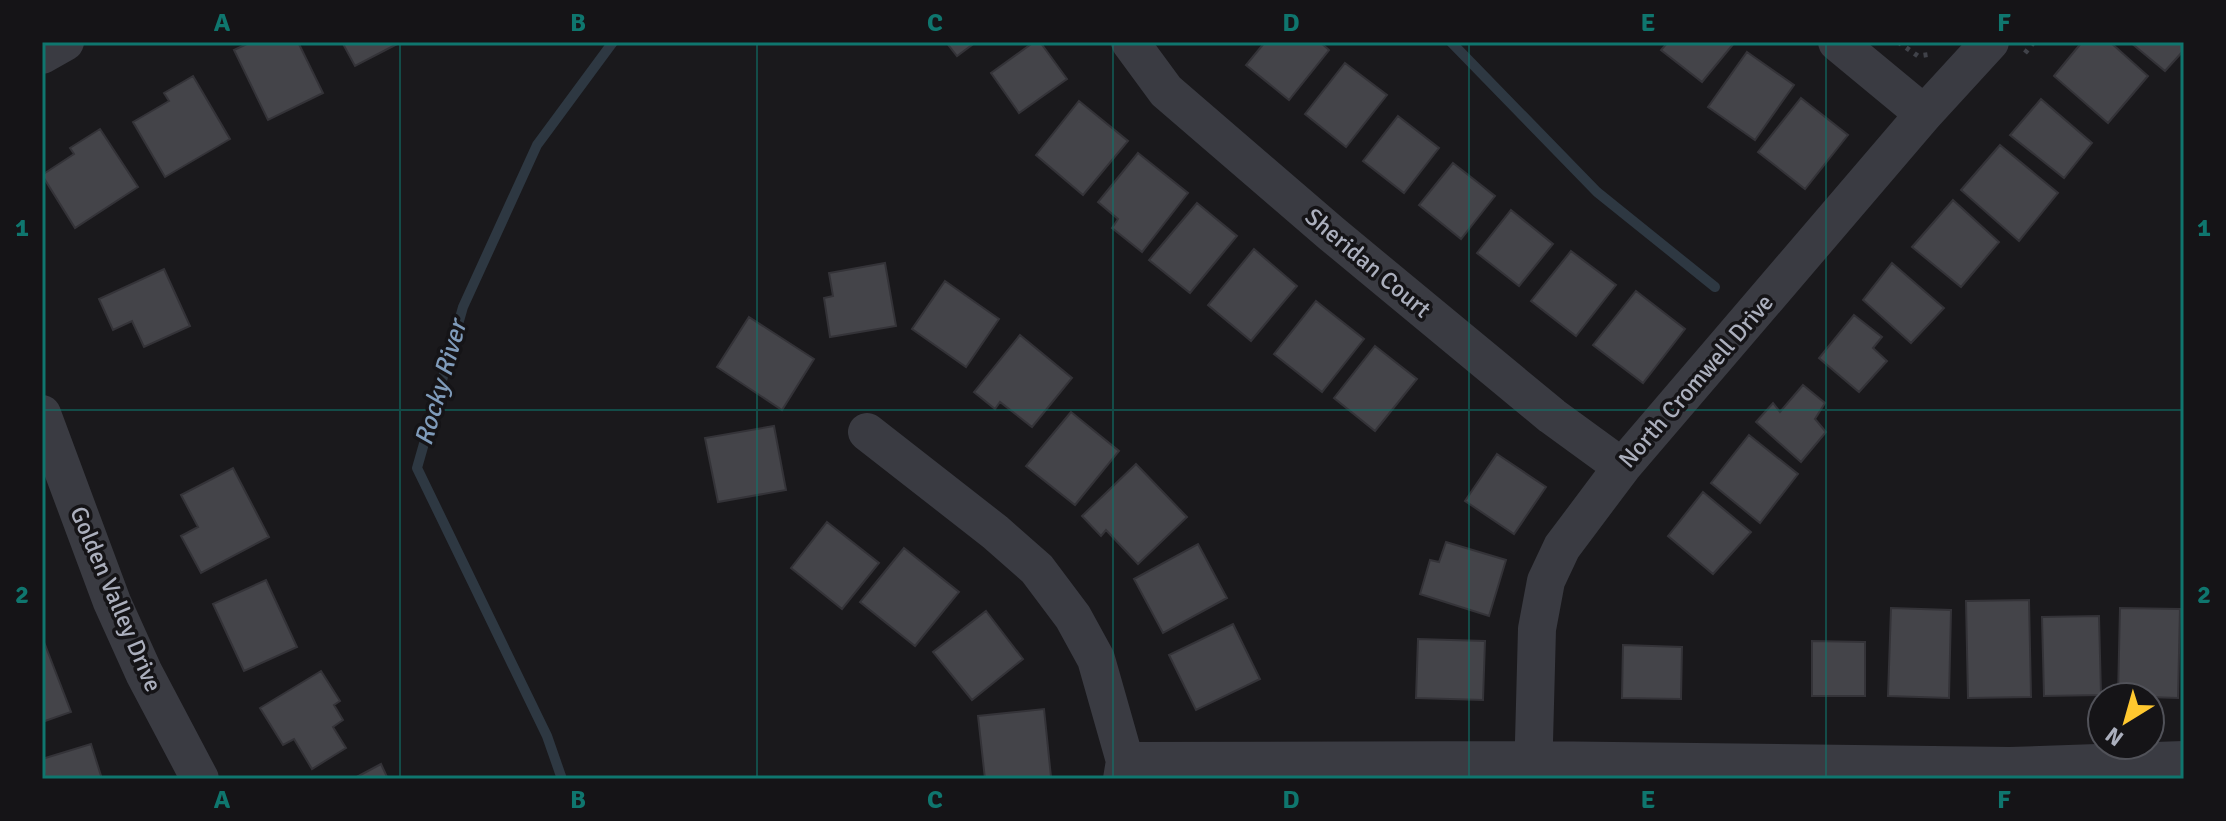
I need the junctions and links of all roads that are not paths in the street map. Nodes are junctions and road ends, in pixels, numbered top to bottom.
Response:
1 (65, 42) edge
2 (1130, 42) edge
3 (1837, 42) edge
4 (1990, 42) edge
5 (42, 55) edge
6 (1924, 114) junction
7 (42, 414) edge
8 (867, 432) dead end
9 (1622, 467) junction
10 (2171, 766) edge
11 (1124, 770) edge
12 (1533, 770) edge
13 (2010, 772) edge
14 (200, 779) edge

1 - 5 street
2 - 9 street, Sheridan Court
3 - 6 street
4 - 6 street, North Cromwell Drive
6 - 9 street, North Cromwell Drive
7 - 14 street, Golden Valley Drive
8 - 11 street
9 - 12 street, North Cromwell Drive
10 - 13 street
11 - 12 street
12 - 13 street

